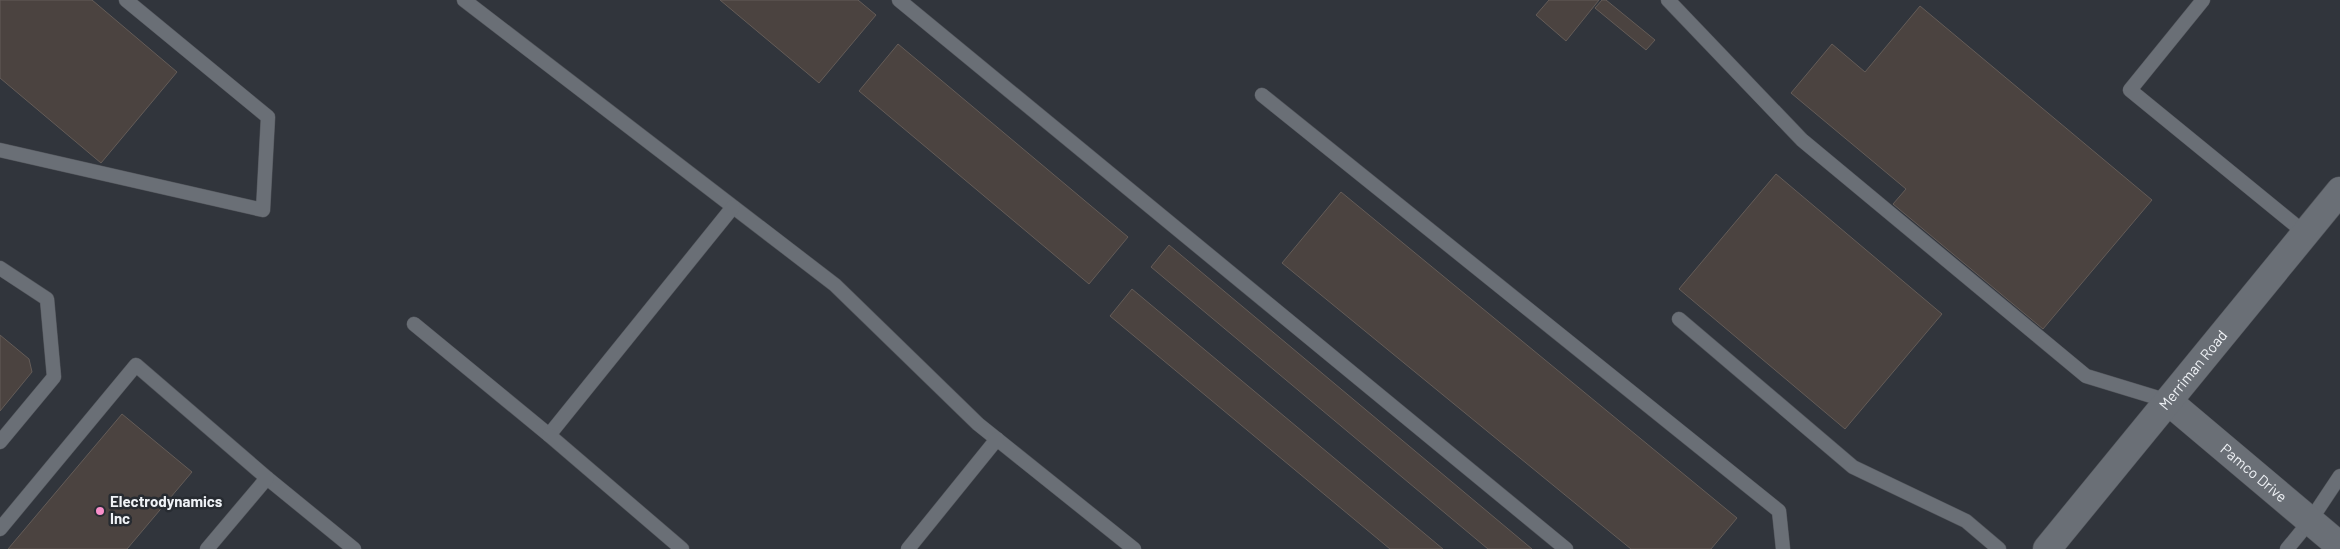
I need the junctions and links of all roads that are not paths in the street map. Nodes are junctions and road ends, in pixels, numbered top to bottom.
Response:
1 (126, 0) edge
2 (464, 0) edge
3 (899, 0) edge
4 (1668, 0) edge
5 (2203, 0) edge
6 (1262, 96) dead end
7 (0, 150) edge
8 (2340, 191) edge
9 (733, 207) junction
10 (2305, 233) junction
11 (0, 268) edge
12 (1679, 319) dead end
13 (414, 324) dead end
14 (2168, 401) junction
15 (550, 436) junction
16 (997, 439) junction
17 (0, 442) edge
18 (2340, 476) edge
19 (267, 478) junction
20 (2310, 521) junction
21 (0, 529) edge
22 (2340, 546) edge
23 (207, 549) edge
24 (354, 549) edge
25 (682, 549) edge
26 (908, 549) edge
27 (1134, 549) edge
28 (1566, 549) edge
29 (1784, 549) edge
30 (1999, 549) edge
31 (2047, 549) edge
32 (2286, 549) edge

1 - 7 lane
2 - 9 lane
3 - 28 lane
4 - 14 lane
5 - 10 lane
6 - 29 lane
8 - 10 main road, Merriman Road
9 - 15 lane
9 - 16 lane
10 - 14 main road, Merriman Road
11 - 17 lane
12 - 30 lane
13 - 15 lane
14 - 20 main road, Pamco Drive
14 - 31 main road, Merriman Road
15 - 25 lane
16 - 26 lane
16 - 27 lane
18 - 20 lane
19 - 21 lane
19 - 23 lane
19 - 24 lane
20 - 22 main road, Pamco Drive
20 - 32 lane

